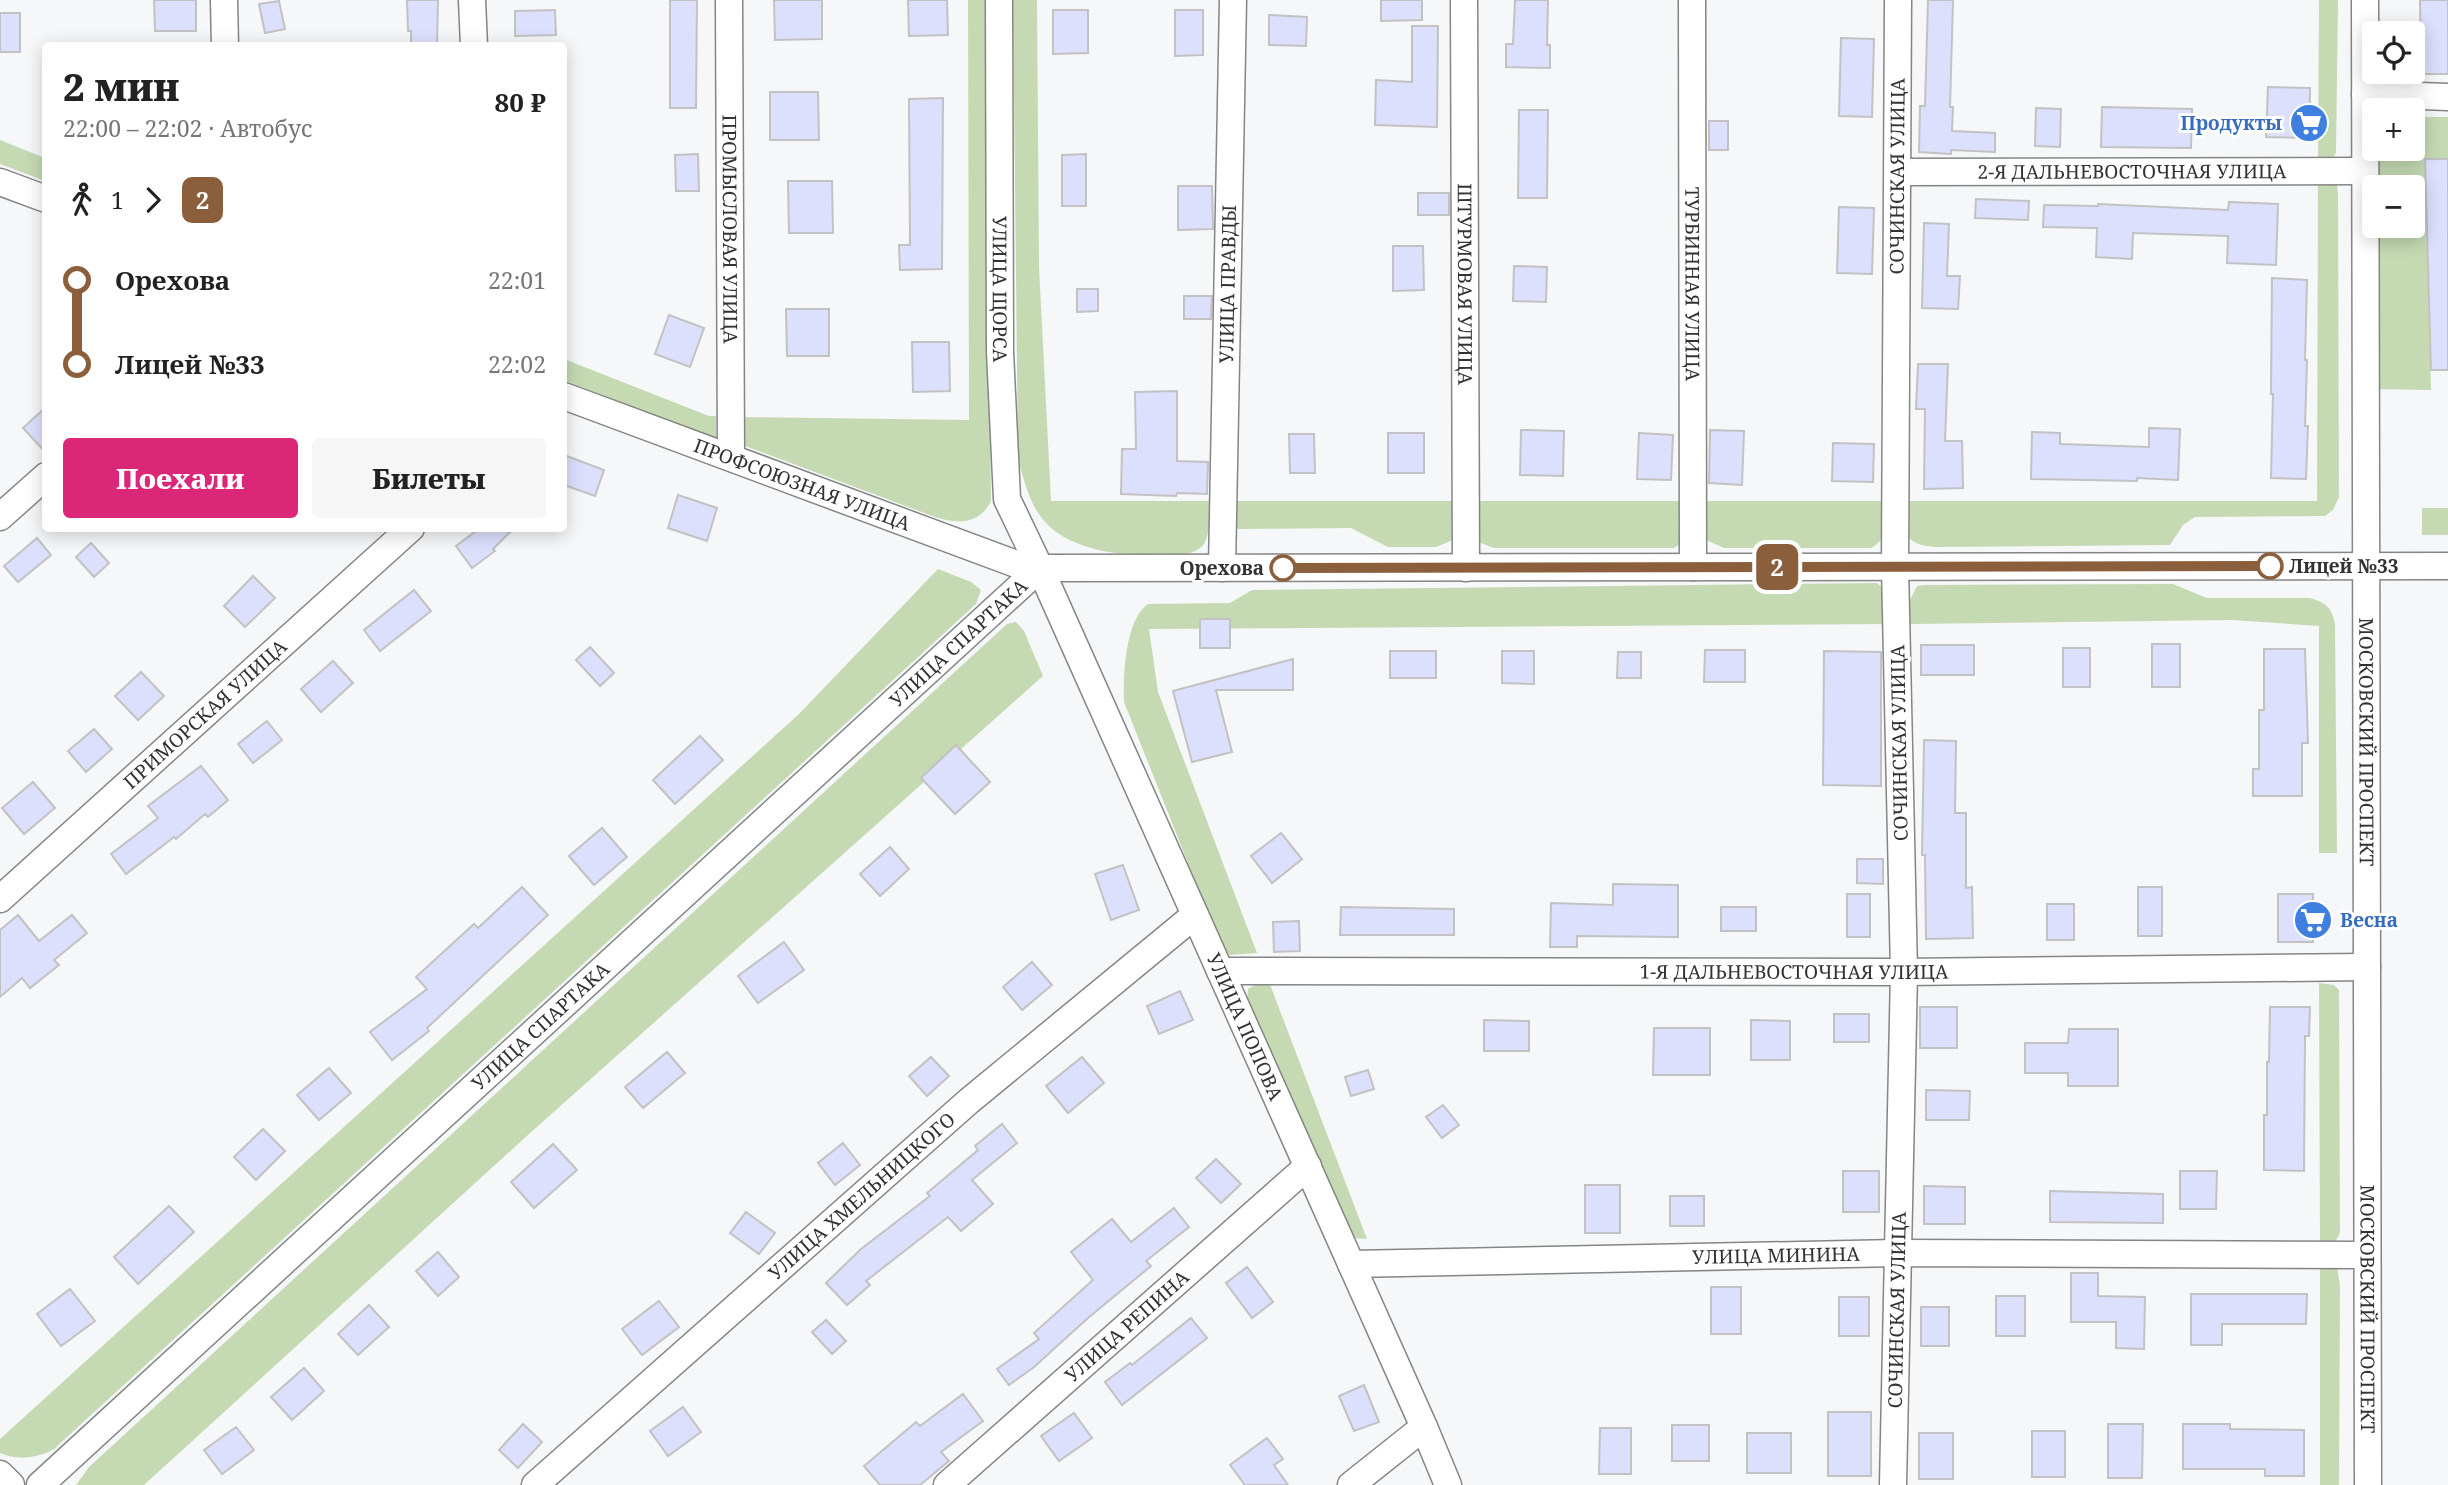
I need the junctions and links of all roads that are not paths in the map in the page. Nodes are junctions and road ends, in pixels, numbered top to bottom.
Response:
1 (224, 0) edge
2 (472, 0) edge
3 (729, 0) edge
4 (999, 0) edge
5 (1233, 0) edge
6 (1464, 0) edge
7 (1692, 0) edge
8 (1898, 0) edge
9 (2365, 0) edge
10 (225, 42) edge
11 (474, 42) edge
12 (2365, 94) junction
13 (2448, 97) edge
14 (2365, 170) junction
15 (1899, 172) junction
16 (0, 182) edge
17 (42, 198) edge
18 (567, 397) edge
19 (731, 457) junction
20 (42, 480) edge
21 (0, 517) edge
22 (407, 532) edge
23 (2366, 566) junction
24 (2448, 566) edge
25 (1693, 567) junction
26 (1895, 567) junction
27 (1041, 568) junction
28 (1222, 568) junction
29 (1466, 568) junction
30 (0, 899) edge
31 (1195, 915) junction
32 (2367, 967) junction
33 (1220, 971) junction
34 (1904, 972) junction
35 (1308, 1166) junction
36 (1897, 1253) junction
37 (2367, 1255) junction
38 (1352, 1264) junction
39 (1424, 1427) junction
40 (0, 1474) edge
41 (10, 1485) edge
42 (40, 1485) edge
43 (535, 1485) edge
44 (947, 1485) edge
45 (1351, 1485) edge
46 (1448, 1485) edge
47 (1893, 1485) edge
48 (2368, 1485) edge

1 - 10 street
2 - 11 street
3 - 19 street, ПРОМЫСЛОВАЯ УЛИЦА
4 - 27 street, УЛИЦА ЩОРСА
5 - 28 street, УЛИЦА ПРАВДЫ
6 - 29 street, ШТУРМОВАЯ УЛИЦА
7 - 25 street, ТУРБИННАЯ УЛИЦА
8 - 15 street, СОЧИНСКАЯ УЛИЦА
9 - 12 street, МОСКОВСКИЙ ПРОСПЕКТ
12 - 13 street
12 - 14 street, МОСКОВСКИЙ ПРОСПЕКТ
14 - 15 street, 2-Я ДАЛЬНЕВОСТОЧНАЯ УЛИЦА
14 - 23 street, МОСКОВСКИЙ ПРОСПЕКТ
15 - 26 street, СОЧИНСКАЯ УЛИЦА
16 - 17 street
18 - 19 street, ПРОФСОЮЗНАЯ УЛИЦА
19 - 27 street, ПРОФСОЮЗНАЯ УЛИЦА
20 - 21 street
22 - 30 street, ПРИМОРСКАЯ УЛИЦА
23 - 24 street, ПРОФСОЮЗНАЯ УЛИЦА
23 - 26 street, ПРОФСОЮЗНАЯ УЛИЦА
23 - 32 street, МОСКОВСКИЙ ПРОСПЕКТ
25 - 26 street, ПРОФСОЮЗНАЯ УЛИЦА
25 - 29 street, ПРОФСОЮЗНАЯ УЛИЦА
26 - 34 street, СОЧИНСКАЯ УЛИЦА
27 - 28 street, ПРОФСОЮЗНАЯ УЛИЦА
27 - 31 street, УЛИЦА ПОПОВА
27 - 42 street, УЛИЦА СПАРТАКА
28 - 29 street, ПРОФСОЮЗНАЯ УЛИЦА
31 - 33 street, УЛИЦА ПОПОВА
31 - 43 street, УЛИЦА ХМЕЛЬНИЦКОГО
32 - 34 street, 1-Я ДАЛЬНЕВОСТОЧНАЯ УЛИЦА
32 - 37 street, МОСКОВСКИЙ ПРОСПЕКТ
33 - 34 street, 1-Я ДАЛЬНЕВОСТОЧНАЯ УЛИЦА
33 - 35 street, УЛИЦА ПОПОВА
34 - 36 street, СОЧИНСКАЯ УЛИЦА
35 - 38 street, УЛИЦА ПОПОВА
35 - 44 street, УЛИЦА РЕПИНА
36 - 37 street, УЛИЦА МИНИНА
36 - 38 street, УЛИЦА МИНИНА
36 - 47 street, СОЧИНСКАЯ УЛИЦА
37 - 48 street, МОСКОВСКИЙ ПРОСПЕКТ
38 - 39 street, УЛИЦА ПОПОВА
39 - 45 street
39 - 46 street, УЛИЦА ПОПОВА
40 - 41 street

